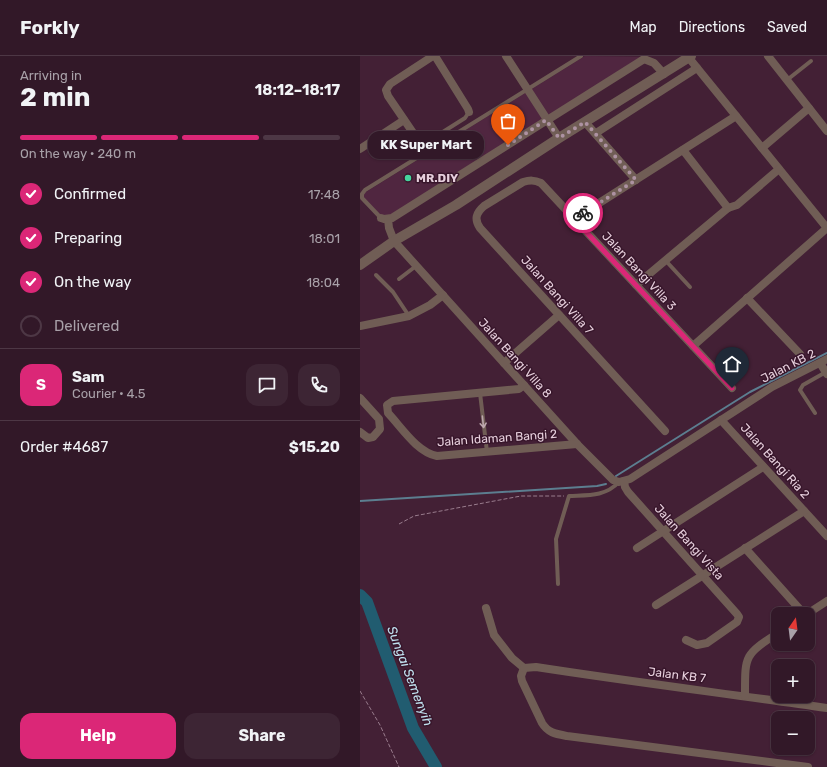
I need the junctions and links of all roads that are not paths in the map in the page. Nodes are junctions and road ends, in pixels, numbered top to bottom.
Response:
1 (434, 56) edge
2 (506, 56) edge
3 (581, 56) edge
4 (768, 56) edge
5 (643, 57) edge
6 (690, 57) edge
7 (811, 61) dead end
8 (698, 68) junction
9 (664, 74) junction
10 (787, 80) junction
11 (527, 89) junction
12 (809, 108) junction
13 (469, 112) joint
14 (736, 116) junction
15 (404, 120) junction
16 (546, 120) junction
17 (585, 122) junction
18 (827, 130) edge
19 (596, 133) junction
20 (559, 138) junction
21 (420, 143) joint
22 (762, 148) junction
23 (360, 149) edge
24 (682, 150) junction
25 (779, 169) junction
26 (636, 180) junction
27 (524, 182) joint
28 (728, 208) junction
29 (384, 218) junction
30 (574, 219) junction
31 (827, 228) edge
32 (394, 241) junction
33 (666, 260) junction
34 (360, 265) edge
35 (416, 266) junction
36 (376, 275) dead end
37 (399, 278) dead end
38 (636, 285) junction
39 (690, 287) dead end
40 (443, 295) junction
41 (747, 298) junction
42 (559, 314) junction
43 (409, 316) junction
44 (360, 326) edge
45 (693, 346) junction
46 (800, 354) dead end
47 (823, 361) edge
48 (504, 363) junction
49 (826, 373) edge
50 (524, 385) junction
51 (732, 388) dead end
52 (480, 393) junction
53 (360, 398) edge
54 (815, 413) dead end
55 (721, 420) junction
56 (665, 431) dead end
57 (360, 432) edge
58 (577, 444) junction
59 (487, 452) junction
60 (763, 466) junction
61 (622, 482) junction
62 (804, 511) junction
63 (663, 531) junction
64 (827, 536) edge
65 (637, 548) dead end
66 (745, 548) junction
67 (702, 575) junction
68 (558, 584) dead end
69 (827, 601) edge
70 (656, 605) dead end
71 (798, 607) edge
72 (486, 608) dead end
73 (815, 609) edge
74 (771, 638) edge
75 (686, 640) dead end
76 (524, 668) junction
77 (744, 696) junction
78 (827, 708) edge
79 (808, 767) edge

1 - 13 street
1 - 15 street
2 - 11 street
3 - 11 lane
4 - 10 street
5 - 9 street
5 - 16 street
6 - 8 street
6 - 9 street
7 - 10 lane
8 - 14 street
8 - 19 street
9 - 17 street
10 - 12 street
11 - 16 street
11 - 29 lane
12 - 18 street
12 - 22 street
13 - 21 lane
14 - 22 street
14 - 24 street
15 - 21 street
15 - 23 street
16 - 20 street
16 - 29 street
17 - 19 street
17 - 20 street
19 - 26 street
20 - 32 street
22 - 25 street
24 - 26 street
24 - 28 street
25 - 28 street
25 - 31 street
26 - 30 street
27 - 30 street, Jalan Bangi Villa 3
27 - 42 street, Jalan Bangi Villa 7
28 - 33 street
29 - 32 street
30 - 38 street, Jalan Bangi Villa 3
31 - 41 street
32 - 34 street
32 - 35 street, Jalan Bangi Villa 8
33 - 38 street
33 - 39 lane
35 - 37 lane
35 - 40 street, Jalan Bangi Villa 8
36 - 43 lane
38 - 45 street, Jalan Bangi Villa 3
40 - 43 street
40 - 48 street, Jalan Bangi Villa 8
41 - 45 street
41 - 46 street
42 - 48 street
42 - 56 street, Jalan Bangi Villa 7
43 - 44 street
45 - 51 street, Jalan Bangi Villa 3
47 - 49 street
47 - 55 street, Jalan KB 2
48 - 50 street, Jalan Bangi Villa 8
49 - 54 lane
50 - 52 street
50 - 58 street, Jalan Bangi Villa 8
52 -> 59 lane
52 - 59 street, Jalan Idaman Bangi 2
53 - 57 street
55 - 60 street, Jalan Bangi Ria 2
55 - 61 street, Jalan KB 2
58 - 59 street, Jalan Idaman Bangi 2
58 - 61 street, Jalan Bangi Villa 8
60 - 62 street, Jalan Bangi Ria 2
60 - 63 street
61 - 63 street, Jalan Bangi Vista
61 - 68 lane
62 - 64 street, Jalan Bangi Ria 2
62 - 66 street
63 - 65 street
63 - 67 street, Jalan Bangi Vista
66 - 67 street
66 - 71 street
67 - 70 street
67 - 75 street, Jalan Bangi Vista
69 - 73 street
72 - 76 street
74 - 77 street
76 - 77 street, Jalan KB 7
76 - 79 street
77 - 78 street, Jalan KB 7

